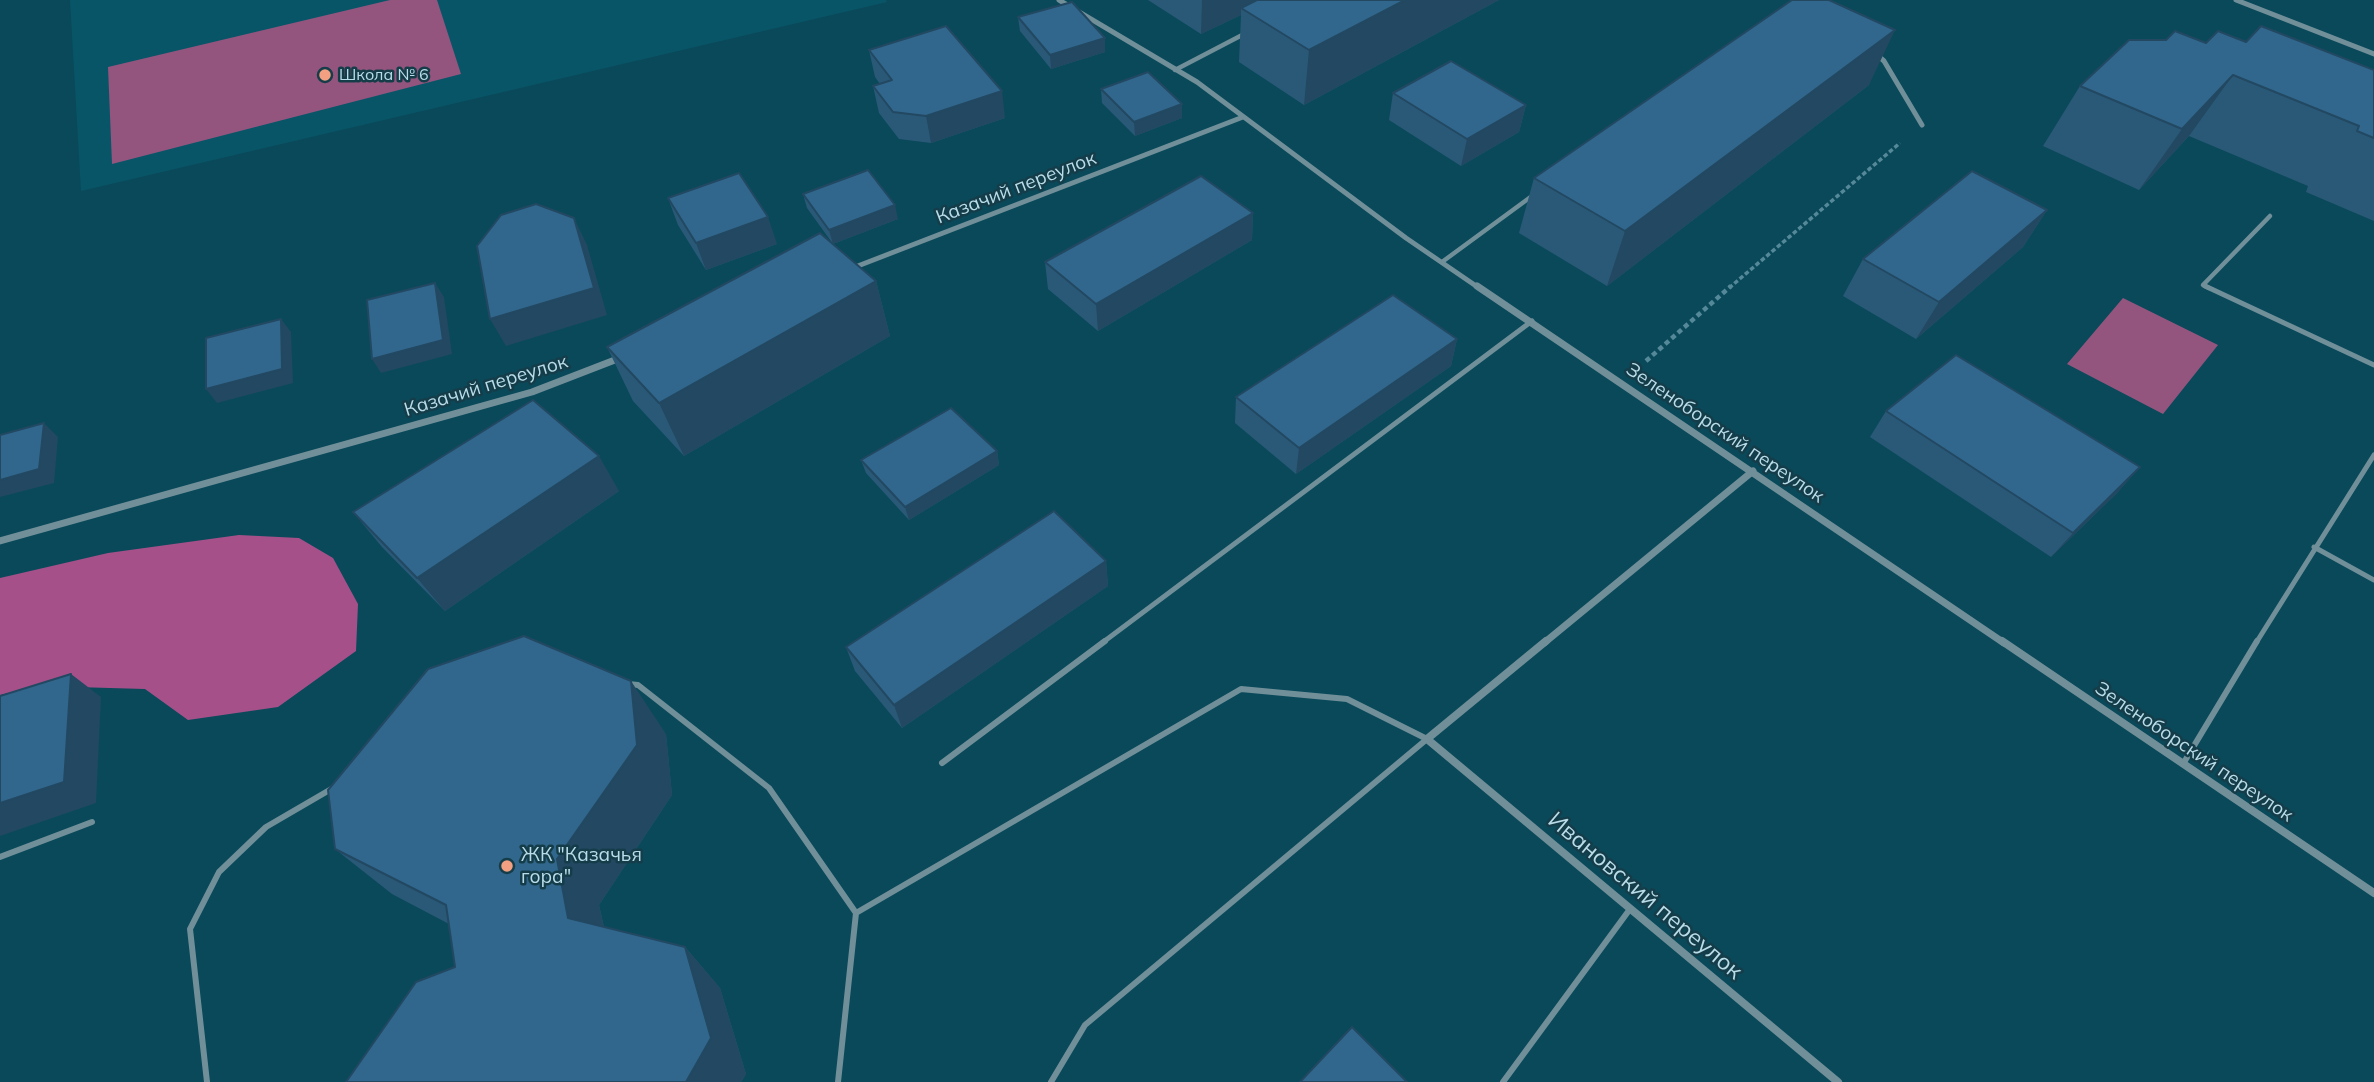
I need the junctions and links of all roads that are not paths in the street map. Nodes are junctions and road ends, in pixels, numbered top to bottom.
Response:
1 (1059, 0) edge
2 (2236, 0) edge
3 (1250, 31) edge
4 (1874, 52) edge
5 (2374, 54) edge
6 (1175, 70) junction
7 (1243, 117) junction
8 (1922, 125) road end
9 (1541, 190) dead end
10 (2270, 216) dead end
11 (1442, 262) junction
12 (842, 272) edge
13 (1532, 321) junction
14 (622, 357) edge
15 (2374, 365) edge
16 (2374, 455) edge
17 (1754, 471) junction
18 (0, 541) edge
19 (2314, 547) junction
20 (2374, 580) edge
21 (624, 684) edge
22 (1427, 739) junction
23 (942, 763) dead end
24 (2183, 764) junction
25 (335, 787) edge
26 (92, 822) dead end
27 (0, 857) edge
28 (2374, 893) edge
29 (1630, 909) junction
30 (856, 913) junction
31 (207, 1082) edge
32 (838, 1082) edge
33 (1051, 1082) edge
34 (1503, 1082) edge
35 (1838, 1082) edge

1 - 6 street, Зеленоборский переулок
2 - 5 street
3 - 6 lane
4 - 8 street
6 - 7 street, Зеленоборский переулок
7 - 11 street, Зеленоборский переулок
7 - 12 street, Казачий переулок
9 - 11 lane
10 - 15 lane
11 - 13 street, Зеленоборский переулок
13 - 17 street, Зеленоборский переулок
13 - 23 lane
14 - 18 street, Казачий переулок
16 - 19 lane
17 - 22 street
17 - 24 street, Зеленоборский переулок
19 - 20 lane
19 - 24 lane
21 - 30 lane
22 - 29 street, Ивановский переулок
22 - 30 lane
22 - 33 lane
24 - 28 street, Зеленоборский переулок
25 - 31 lane
26 - 27 lane
29 - 34 lane
29 - 35 street, Ивановский переулок
30 - 32 lane

